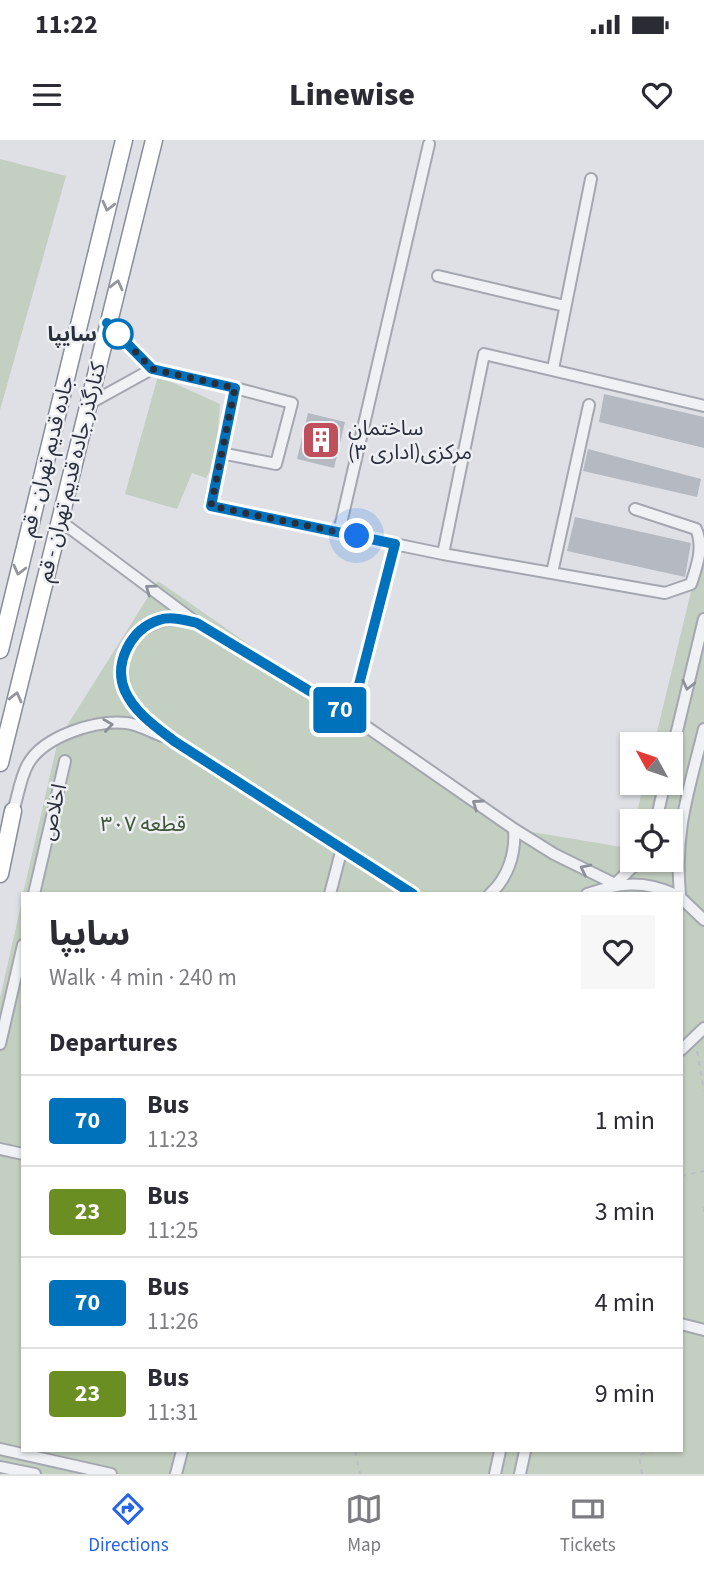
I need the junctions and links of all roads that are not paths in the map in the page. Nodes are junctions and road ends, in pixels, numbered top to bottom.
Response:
1 (124, 140) edge
2 (154, 140) edge
3 (429, 144) dead end
4 (591, 179) dead end
5 (438, 276) dead end
6 (565, 306) junction
7 (107, 323) junction
8 (152, 369) junction
9 (553, 369) junction
10 (235, 388) junction
11 (87, 405) junction
12 (589, 405) dead end
13 (704, 406) edge
14 (221, 453) junction
15 (635, 509) dead end
16 (60, 520) junction
17 (339, 532) junction
18 (395, 544) junction
19 (443, 554) junction
20 (551, 573) junction
21 (704, 619) edge
22 (197, 623) junction
23 (0, 650) edge
24 (351, 716) junction
25 (704, 729) edge
26 (677, 732) edge
27 (174, 741) junction
28 (65, 761) dead end
29 (0, 763) edge
30 (13, 811) joint
31 (514, 830) junction
32 (342, 848) junction
33 (627, 872) edge
34 (0, 874) edge
35 (615, 884) junction
36 (34, 892) edge
37 (331, 892) edge
38 (410, 892) edge
39 (492, 892) edge
40 (593, 892) edge
41 (667, 892) edge
42 (680, 892) edge
43 (683, 899) edge
44 (704, 920) edge
45 (21, 954) edge
46 (704, 1028) edge
47 (700, 1040) edge
48 (0, 1044) edge
49 (683, 1049) edge
50 (0, 1149) edge
51 (21, 1154) edge
52 (683, 1325) edge
53 (704, 1330) edge
54 (0, 1449) edge
55 (182, 1452) edge
56 (500, 1452) edge
57 (525, 1452) edge
58 (0, 1467) edge
59 (35, 1474) edge
60 (111, 1474) edge
61 (176, 1474) edge
62 (495, 1474) edge
63 (520, 1474) edge

1 -> 23 highway, جاده قدیم تهران - قم
7 -> 2 highway, کنارگذر جاده قدیم تهران - قم
3 - 17 street
4 - 6 street
5 - 6 street
6 - 9 street
7 - 8 street
7 - 11 highway, کنارگذر جاده قدیم تهران - قم
8 - 10 street
8 - 11 street
9 - 13 street
9 - 19 street
10 - 14 street
10 - 14 street
11 - 16 highway, کنارگذر جاده قدیم تهران - قم
12 - 20 street
14 - 17 street
15 - 20 street
22 -> 16 street
29 -> 16 highway, کنارگذر جاده قدیم تهران - قم
17 - 18 street
18 - 19 street
18 - 24 street
19 - 20 street
21 -> 26 street
22 - 24 street
22 - 27 street
31 -> 24 street
25 - 42 street
30 -> 27 street
27 - 32 street
28 - 36 street, اخلاص
30 - 34 highway
35 -> 31 street
31 - 39 street
32 - 37 street
32 - 38 street
33 - 35 street
35 - 40 street
35 - 41 street
43 - 44 street
45 - 48 street
46 - 47 street
47 - 49 street
50 - 51 street
52 - 53 street
54 - 60 street
55 - 61 street
56 - 62 street
57 - 63 street
58 - 59 street

